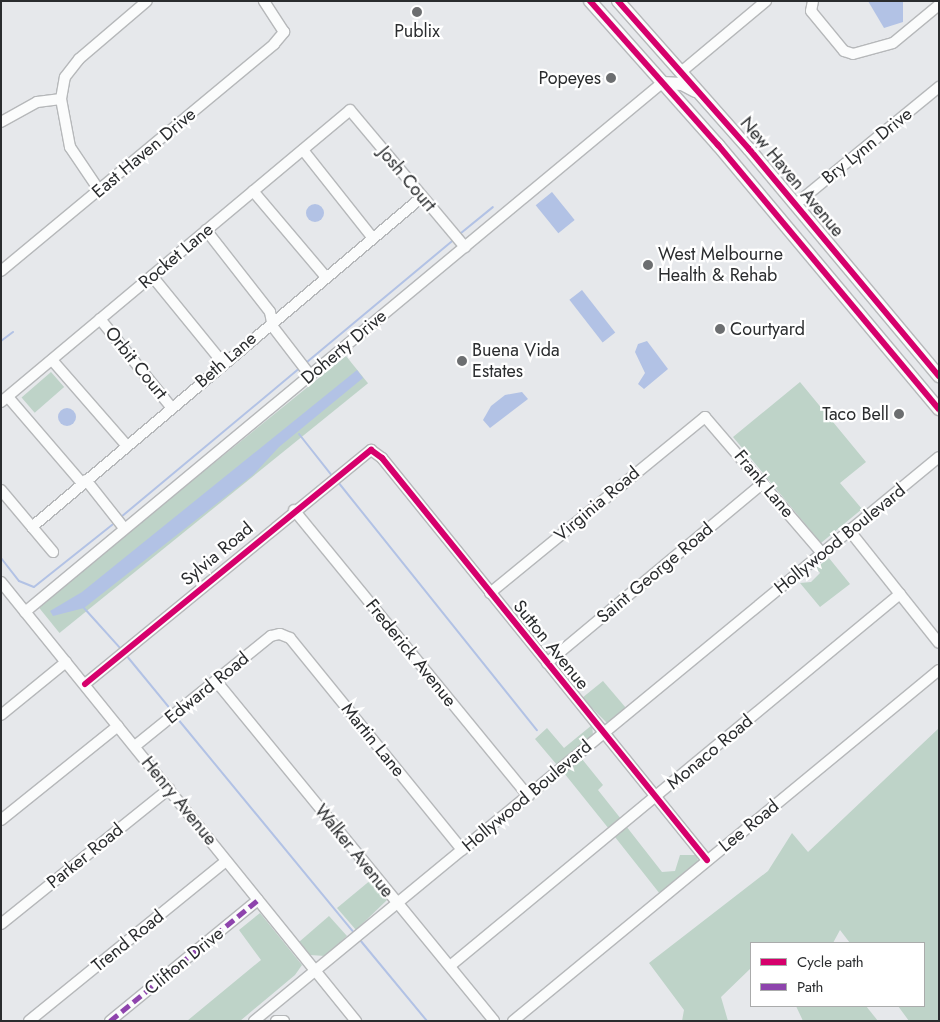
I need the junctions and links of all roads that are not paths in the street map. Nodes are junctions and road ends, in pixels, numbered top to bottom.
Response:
1 (147, 1) edge
2 (264, 1) edge
3 (590, 1) edge
4 (618, 1) edge
5 (766, 1) edge
6 (813, 1) edge
7 (939, 5) edge
8 (644, 62) junction
9 (681, 72) junction
10 (662, 83) junction
11 (939, 87) edge
12 (703, 97) junction
13 (61, 99) junction
14 (350, 110) joint
15 (1, 122) edge
16 (303, 150) junction
17 (99, 190) junction
18 (253, 191) junction
19 (422, 197) junction
20 (765, 200) junction
21 (796, 204) junction
22 (778, 216) junction
23 (810, 222) junction
24 (206, 230) junction
25 (372, 237) junction
26 (465, 247) junction
27 (1, 271) edge
28 (152, 276) junction
29 (325, 276) junction
30 (100, 319) junction
31 (272, 320) junction
32 (52, 360) junction
33 (223, 363) junction
34 (310, 375) junction
35 (939, 376) edge
36 (4, 399) edge
37 (171, 407) junction
38 (939, 409) edge
39 (705, 417) joint
40 (127, 446) junction
41 (371, 450) joint
42 (939, 457) edge
43 (84, 482) junction
44 (763, 483) junction
45 (1, 490) edge
46 (294, 510) junction
47 (32, 527) junction
48 (124, 528) junction
49 (849, 530) junction
50 (53, 552) dead end
51 (822, 552) junction
52 (1, 582) edge
53 (490, 593) junction
54 (900, 594) junction
55 (25, 612) junction
56 (939, 624) edge
57 (280, 634) joint
58 (936, 637) edge
59 (66, 662) junction
60 (546, 663) junction
61 (939, 670) edge
62 (216, 680) junction
63 (85, 684) junction
64 (1, 715) edge
65 (118, 726) junction
66 (604, 733) junction
67 (135, 746) junction
68 (169, 789) junction
69 (528, 796) junction
70 (655, 797) junction
71 (1, 820) edge
72 (462, 850) junction
73 (226, 860) junction
74 (707, 860) junction
75 (258, 900) junction
76 (397, 903) junction
77 (1, 924) edge
78 (450, 966) junction
79 (316, 971) junction
80 (29, 1021) edge
81 (110, 1021) edge
82 (254, 1021) edge
83 (276, 1021) edge
84 (284, 1021) edge
85 (356, 1021) edge
86 (494, 1021) edge
87 (513, 1021) edge

1 - 13 street
2 - 17 street, East Haven Drive
3 - 8 main road, New Haven Avenue
4 - 9 main road, New Haven Avenue
5 - 9 street
6 - 7 street
8 - 9 main road
8 - 10 main road, New Haven Avenue
9 - 12 main road, New Haven Avenue
10 - 12 main road
10 - 20 main road, New Haven Avenue
10 - 26 street, Doherty Drive
11 - 21 street, Bry Lynn Drive
12 - 21 main road, New Haven Avenue
13 - 15 street
13 - 17 street
14 - 16 street, Rocket Lane
14 - 19 street, Josh Court
16 - 18 street, Rocket Lane
16 - 25 street
17 - 27 street, East Haven Drive
18 - 24 street, Rocket Lane
18 - 29 street
19 - 25 street, Beth Lane
19 - 26 street, Josh Court
20 - 21 main road
20 - 22 main road, New Haven Avenue
21 - 23 main road, New Haven Avenue
22 - 23 main road
22 - 38 main road, New Haven Avenue
23 - 35 main road, New Haven Avenue
24 - 28 street, Rocket Lane
24 - 31 street
25 - 29 street, Beth Lane
26 - 34 street, Doherty Drive
28 - 30 street, Rocket Lane
28 - 33 street
29 - 31 street, Beth Lane
30 - 32 street, Rocket Lane
30 - 37 street, Orbit Court
31 - 33 street, Beth Lane
31 - 34 street
32 - 36 street, Rocket Lane
32 - 40 street
33 - 37 street, Beth Lane
34 - 48 street, Doherty Drive
36 - 43 street
37 - 40 street, Beth Lane
39 - 44 street, Frank Lane
39 - 53 street, Virginia Road
40 - 43 street, Beth Lane
41 - 46 street, Sylvia Road
41 - 53 street, Sutton Avenue
42 - 49 street, Hollywood Boulevard
43 - 47 street, Beth Lane
43 - 48 street
44 - 51 street, Frank Lane
44 - 60 street, Saint George Road
45 - 47 street
46 - 63 street, Sylvia Road
46 - 69 street, Frederick Avenue
47 - 50 street
48 - 55 street, Doherty Drive
49 - 51 street, Hollywood Boulevard
49 - 54 street
51 - 66 street, Hollywood Boulevard
52 - 55 street, Henry Avenue
53 - 60 street, Sutton Avenue
54 - 58 street
54 - 70 street, Monaco Road
55 - 59 street, Henry Avenue
56 - 58 street
57 - 62 street, Edward Road
57 - 72 street, Martin Lane
59 - 63 street, Henry Avenue
59 - 64 street
60 - 66 street, Sutton Avenue
61 - 74 street, Lee Road
62 - 67 street, Edward Road
62 - 76 street, Walker Avenue
63 - 65 street, Henry Avenue
65 - 67 street, Henry Avenue
65 - 71 street
66 - 69 street, Hollywood Boulevard
66 - 70 street, Sutton Avenue
67 - 68 street, Henry Avenue
68 - 73 street, Henry Avenue
68 - 77 street, Parker Road
69 - 72 street, Hollywood Boulevard
70 - 74 street, Sutton Avenue
70 - 78 street, Monaco Road
72 - 76 street, Hollywood Boulevard
73 - 75 street, Henry Avenue
73 - 80 street, Trend Road
74 - 87 street, Lee Road
75 - 79 street, Henry Avenue
75 - 81 street, Clifton Drive
76 - 78 street, Walker Avenue
76 - 79 street, Hollywood Boulevard
78 - 86 street, Walker Avenue
79 - 82 street, Hollywood Boulevard
79 - 85 street, Henry Avenue
83 - 84 street

